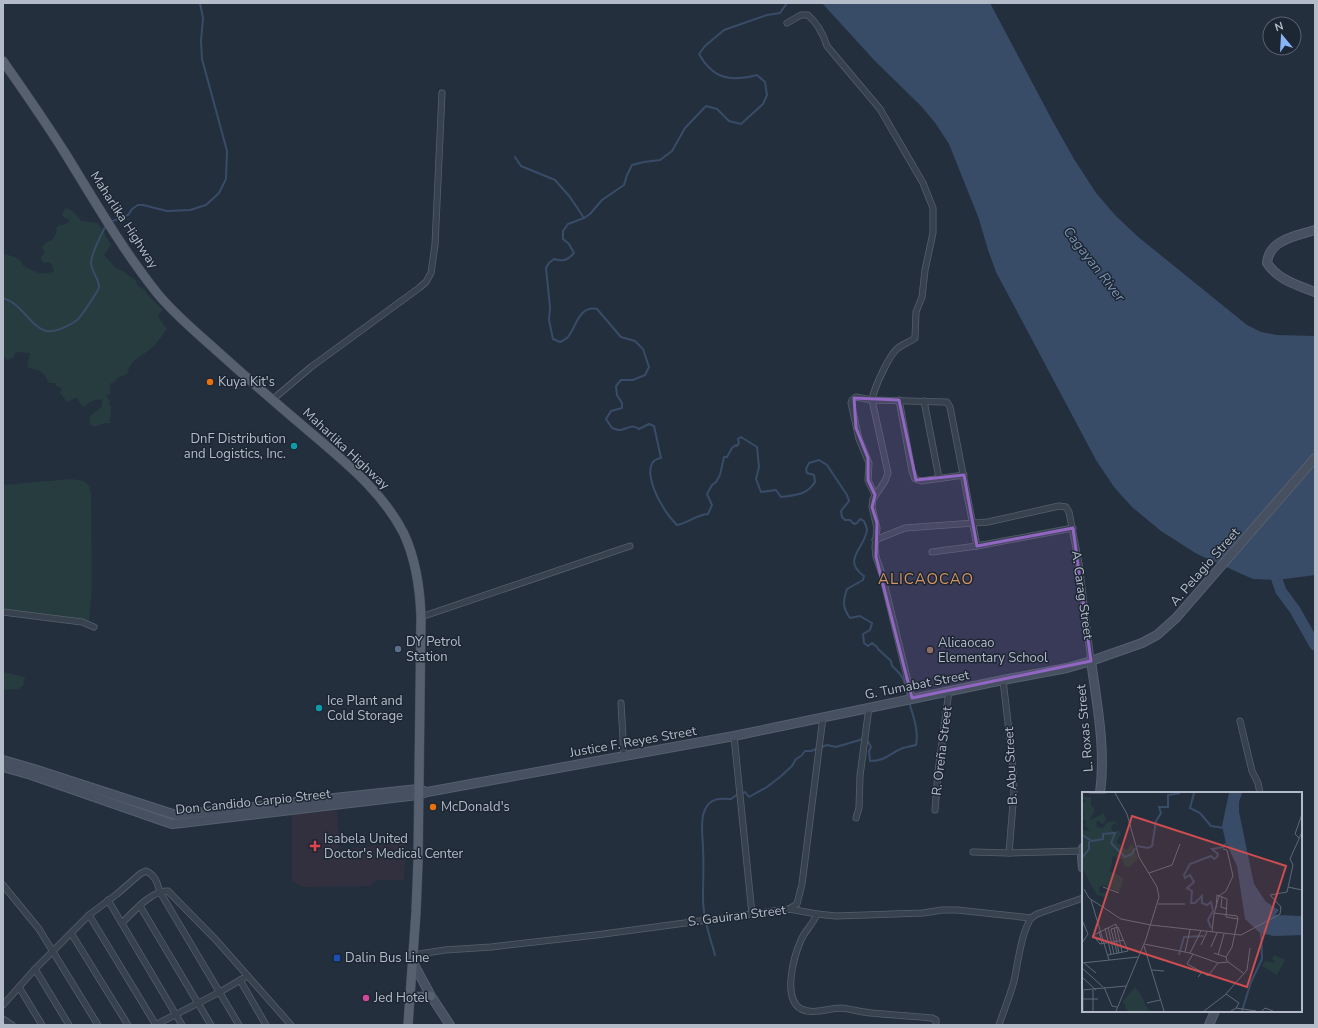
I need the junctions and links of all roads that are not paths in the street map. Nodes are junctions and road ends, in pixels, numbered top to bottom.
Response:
1 (787, 23) dead end
2 (3, 61) edge
3 (442, 93) dead end
4 (1315, 230) edge
5 (1315, 292) edge
6 (272, 400) junction
7 (872, 400) junction
8 (899, 400) junction
9 (924, 401) junction
10 (1315, 458) edge
11 (964, 476) junction
12 (939, 478) junction
13 (876, 496) junction
14 (973, 523) junction
15 (1073, 528) junction
16 (875, 540) junction
17 (630, 546) dead end
18 (977, 546) junction
19 (932, 552) dead end
20 (3, 612) edge
21 (422, 617) junction
22 (94, 627) dead end
23 (1091, 662) junction
24 (1004, 680) junction
25 (949, 691) junction
26 (910, 699) junction
27 (621, 703) dead end
28 (869, 707) junction
29 (842, 713) joint
30 (823, 717) junction
31 (1240, 720) dead end
32 (734, 736) junction
33 (624, 756) junction
34 (3, 760) edge
35 (3, 767) edge
36 (421, 792) junction
37 (1100, 792) edge
38 (1260, 792) edge
39 (935, 810) dead end
40 (856, 818) dead end
41 (1082, 850) edge
42 (973, 852) dead end
43 (1009, 853) junction
44 (3, 885) edge
45 (160, 892) junction
46 (1082, 898) edge
47 (108, 900) junction
48 (140, 906) junction
49 (789, 909) junction
50 (752, 914) junction
51 (817, 914) junction
52 (89, 915) junction
53 (1031, 918) junction
54 (122, 922) junction
55 (71, 933) junction
56 (53, 951) junction
57 (413, 958) junction
58 (35, 969) junction
59 (247, 976) junction
60 (240, 980) junction
61 (19, 987) junction
62 (220, 992) junction
63 (431, 996) junction
64 (409, 997) junction
65 (198, 1003) junction
66 (3, 1005) edge
67 (1214, 1012) edge
68 (176, 1014) junction
69 (3, 1019) edge
70 (12, 1025) edge
71 (42, 1025) edge
72 (69, 1025) edge
73 (98, 1025) edge
74 (128, 1025) edge
75 (155, 1025) edge
76 (182, 1025) edge
77 (211, 1025) edge
78 (239, 1025) edge
79 (266, 1025) edge
80 (291, 1025) edge
81 (408, 1025) edge
82 (450, 1025) edge
83 (936, 1025) edge
84 (998, 1025) edge
85 (1208, 1025) edge

1 - 7 street
2 - 6 main road, Maharlika Highway
3 - 6 street
4 - 5 main road
6 - 21 main road, Maharlika Highway
7 - 8 street
7 - 13 street
7 - 13 street
8 - 9 street
8 - 12 street
9 - 11 street
9 - 12 street
10 - 23 main road, A. Pelagio Street
11 - 12 street
11 - 14 street
13 - 16 street
14 - 15 street, A. Carag Street
14 - 16 street
14 - 18 street
15 - 18 street
15 - 23 street, A. Carag Street
16 - 26 street
17 - 21 street
18 - 19 street
20 - 22 street
21 - 36 main road, Maharlika Highway
23 - 24 main road, G. Tumabat Street
23 - 37 main road, L. Roxas Street
24 - 25 main road, G. Tumabat Street
24 - 43 street, B. Abu Street
25 - 26 main road, G. Tumabat Street
25 - 39 street, R. Oreña Street
26 - 28 main road, G. Tumabat Street
27 - 33 street
28 - 29 main road, G. Tumabat Street
28 - 40 street
29 - 30 main road, Justice F. Reyes Street
30 - 32 main road, Justice F. Reyes Street
30 - 49 street
31 - 38 street
32 - 33 main road, Justice F. Reyes Street
32 - 50 street
33 - 36 main road, Justice F. Reyes Street
34 - 36 main road, Don Candido Carpio Street
35 - 36 main road, Don Candido Carpio Street
36 - 57 main road, Maharlika Highway
41 - 43 street
42 - 43 street
44 - 56 street
45 - 47 street
45 - 48 street
45 - 59 street
45 - 62 street
46 - 53 street, S. Gauiran Street
47 - 52 street
47 - 54 street
48 - 54 street
48 - 65 street
49 - 50 street, S. Gauiran Street
49 - 51 street, S. Gauiran Street
50 - 57 street, S. Gauiran Street
51 - 53 street, S. Gauiran Street
51 - 83 street
52 - 55 street
52 - 75 street
53 - 84 street
54 - 68 street
55 - 56 street
55 - 74 street
56 - 58 street
56 - 73 street
57 - 63 main road
57 - 64 main road, Maharlika Highway
58 - 61 street
58 - 72 street
59 - 60 street
59 - 80 street
60 - 62 street
60 - 79 street
61 - 66 street
61 - 71 street
62 - 65 street
62 - 78 street
63 - 64 main road
63 - 82 main road
64 - 81 main road, Maharlika Highway
65 - 68 street
65 - 77 street
67 - 85 main road
68 - 75 street
68 - 76 street
69 - 70 street

